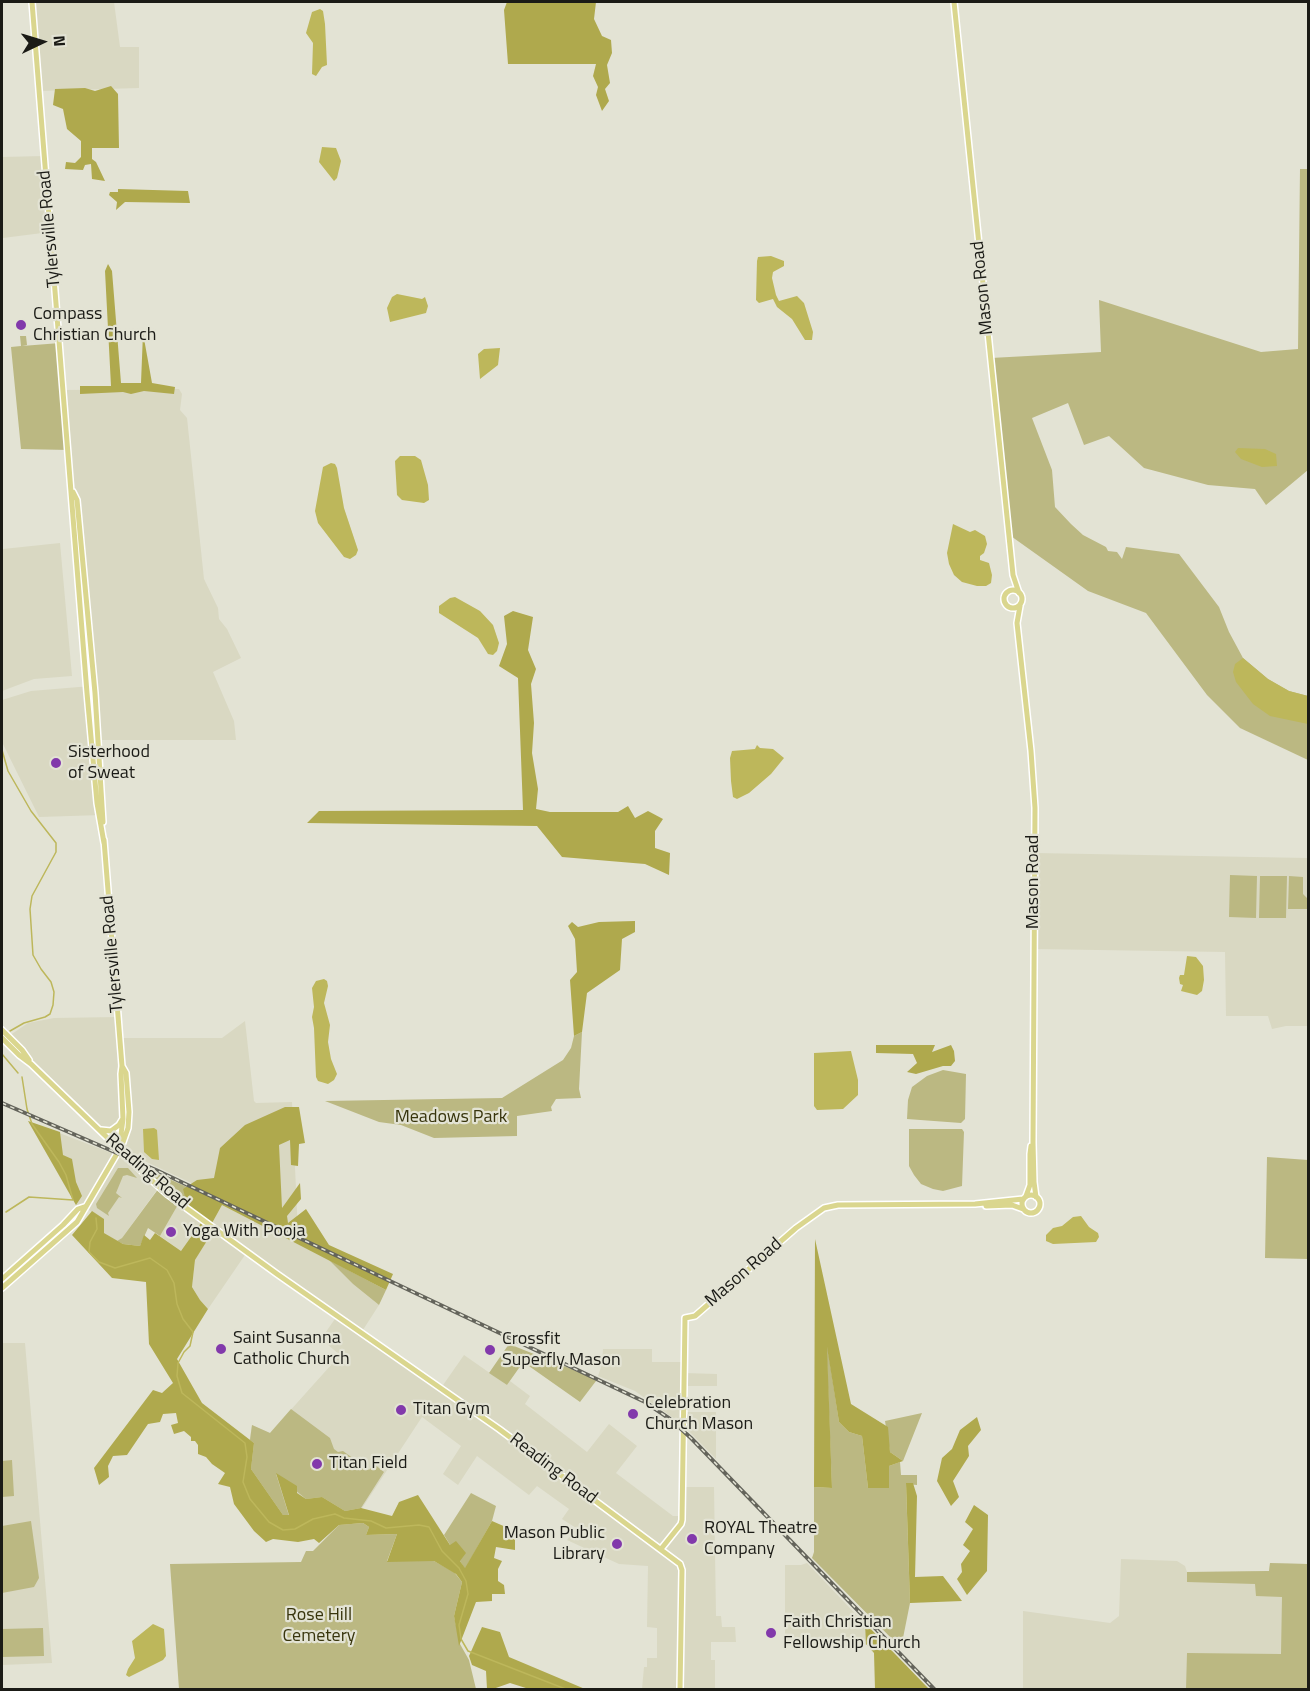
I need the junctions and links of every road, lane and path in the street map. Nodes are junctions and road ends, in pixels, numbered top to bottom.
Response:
1 (32, 2) edge
2 (954, 2) edge
3 (1012, 574) junction
4 (1007, 592) junction
5 (1019, 593) junction
6 (1020, 606) junction
7 (1009, 608) junction
8 (1017, 623) junction
9 (2, 1030) edge
10 (2, 1038) edge
11 (31, 1064) junction
12 (122, 1066) junction
13 (123, 1119) junction
14 (98, 1129) junction
15 (1032, 1142) junction
16 (119, 1149) junction
17 (1024, 1197) junction
18 (1036, 1197) junction
19 (975, 1204) junction
20 (84, 1207) junction
21 (1023, 1209) junction
22 (2, 1279) edge
23 (2, 1288) edge
24 (661, 1549) junction
25 (680, 1689) edge

1 - 12 main road, Tylersville Road
2 - 3 main road, Mason Road
3 - 4 main road, Mason Road
3 - 5 main road, Mason Road
4 - 5 main road
4 - 7 main road
5 - 6 main road
6 - 7 main road
6 - 8 main road, Mason Road
7 - 8 main road, Mason Road
8 - 15 main road, Mason Road
9 - 11 main road, Reading Road
10 - 11 main road, Reading Road
11 - 14 main road, Reading Road
12 - 13 main road, Tylersville Road
12 - 16 main road, Tylersville Road
13 - 14 main road
13 - 16 main road, Tylersville Road
14 - 16 main road, Reading Road
15 - 17 main road, Mason Road
15 - 18 main road, Mason Road
16 - 20 main road, Tylersville Road
16 - 24 main road, Reading Road
17 - 18 main road
17 - 19 main road, Mason Road
17 - 21 main road
18 - 21 main road
19 - 21 main road, Mason Road
19 - 24 main road, Mason Road
20 - 22 main road, Tylersville Road
20 - 23 main road, Tylersville Road
24 - 25 main road, Reading Road

